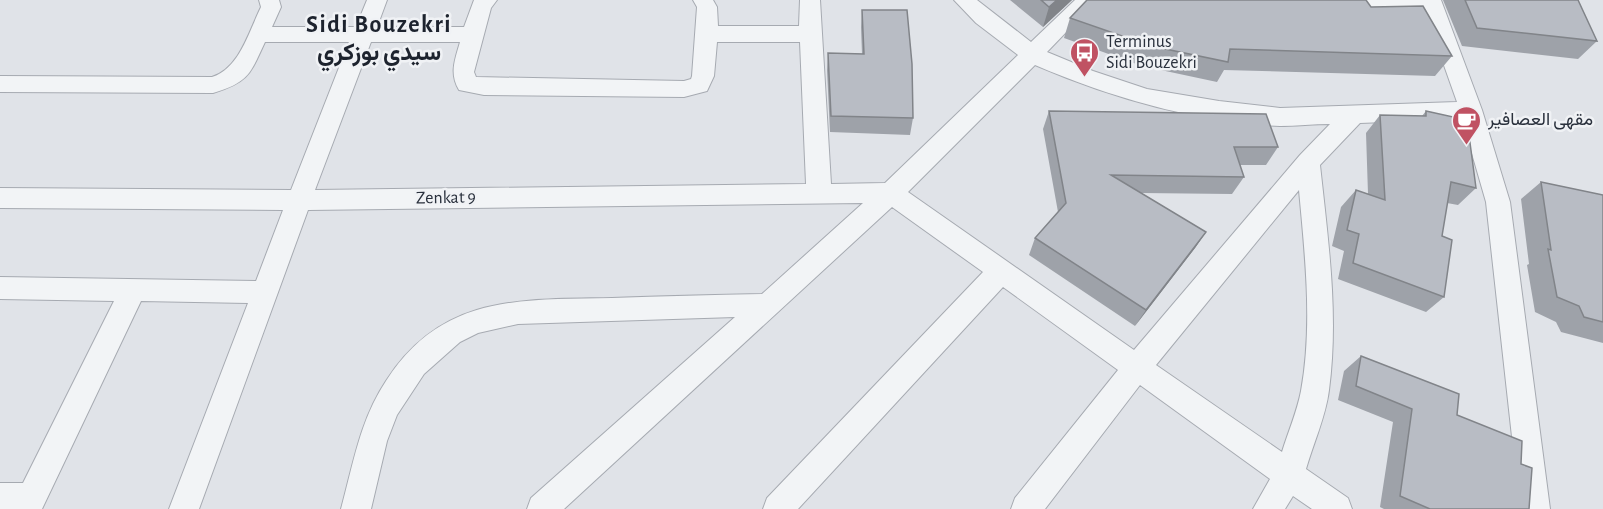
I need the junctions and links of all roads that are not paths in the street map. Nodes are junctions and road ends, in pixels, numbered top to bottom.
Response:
1 (269, 0) edge
2 (377, 0) edge
3 (487, 0) edge
4 (704, 0) edge
5 (810, 0) edge
6 (964, 0) edge
7 (1087, 0) edge
8 (1431, 1) edge
9 (1316, 7) edge
10 (259, 34) junction
11 (707, 34) junction
12 (810, 34) junction
13 (364, 35) junction
14 (473, 35) junction
15 (1033, 55) junction
16 (0, 84) edge
17 (1471, 110) junction
18 (1353, 115) junction
19 (1308, 162) junction
20 (891, 193) junction
21 (819, 194) junction
22 (0, 198) edge
23 (300, 200) junction
24 (1001, 271) junction
25 (0, 288) edge
26 (133, 290) junction
27 (265, 292) junction
28 (765, 305) junction
29 (1137, 368) junction
30 (1289, 475) junction
31 (0, 498) edge
32 (28, 504) edge
33 (552, 506) edge
34 (184, 509) edge
35 (356, 509) edge
36 (778, 509) edge
37 (1026, 509) edge
38 (1268, 509) edge
39 (1337, 509) edge
40 (1535, 509) edge

1 - 10 street
2 - 13 street
3 - 14 street
4 - 11 street
5 - 12 street
6 - 15 street
7 - 15 street
8 - 9 street
8 - 17 street
10 - 13 street
10 - 16 street
11 - 12 street
11 - 14 street
12 - 21 street
13 - 14 street
13 - 23 street
15 - 18 street
15 - 20 street
17 - 18 street
17 - 40 street
18 - 19 street
19 - 29 street
19 - 30 street
20 - 21 street, Zenkat 9
20 - 24 street
20 - 28 street
21 - 23 street, Zenkat 9
22 - 23 street, Zenkat 9
23 - 27 street
24 - 29 street
24 - 36 street
25 - 26 street
26 - 27 street
26 - 32 street
27 - 34 street
28 - 33 street
28 - 35 street
29 - 30 street
29 - 37 street
30 - 38 street
30 - 39 street
31 - 32 street

